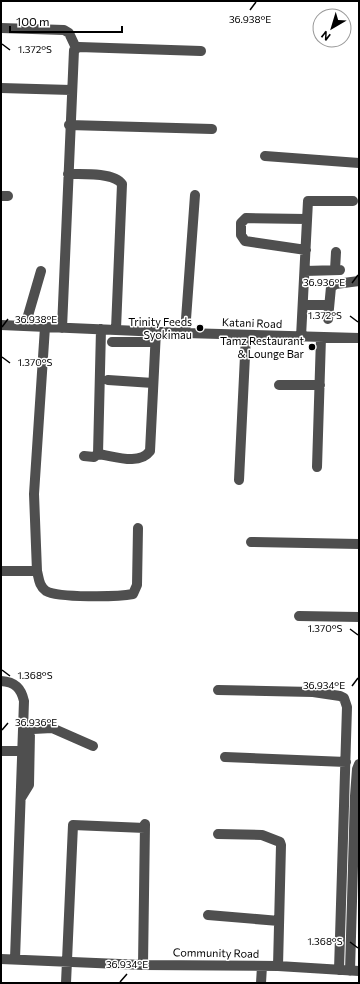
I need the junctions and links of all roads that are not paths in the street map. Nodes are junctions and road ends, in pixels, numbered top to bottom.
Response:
1 (1, 28) edge
2 (76, 48) junction
3 (201, 51) dead end
4 (1, 88) edge
5 (71, 90) junction
6 (69, 125) junction
7 (212, 129) dead end
8 (265, 156) dead end
9 (359, 163) edge
10 (68, 174) junction
11 (194, 195) dead end
12 (353, 202) dead end
13 (306, 219) junction
14 (306, 250) junction
15 (336, 252) dead end
16 (41, 270) dead end
17 (305, 271) junction
18 (359, 281) edge
19 (303, 305) junction
20 (329, 305) junction
21 (328, 319) dead end
22 (1, 325) edge
23 (25, 326) junction
24 (45, 327) junction
25 (62, 328) junction
26 (101, 329) junction
27 (116, 329) junction
28 (156, 331) junction
29 (185, 333) junction
30 (246, 335) junction
31 (301, 337) junction
32 (321, 337) junction
33 (359, 338) edge
34 (112, 342) dead end
35 (155, 342) junction
36 (108, 380) dead end
37 (153, 383) junction
38 (279, 385) dead end
39 (320, 385) junction
40 (98, 454) junction
41 (84, 456) dead end
42 (317, 468) dead end
43 (239, 480) dead end
44 (138, 528) dead end
45 (251, 542) dead end
46 (359, 544) edge
47 (1, 571) edge
48 (37, 571) junction
49 (299, 616) dead end
50 (359, 616) edge
51 (1, 681) edge
52 (218, 690) dead end
53 (93, 746) dead end
54 (1, 751) edge
55 (22, 751) junction
56 (225, 757) dead end
57 (346, 762) junction
58 (359, 764) edge
59 (20, 800) junction
60 (218, 834) dead end
61 (208, 915) dead end
62 (279, 921) junction
63 (1, 959) edge
64 (15, 960) junction
65 (67, 962) junction
66 (143, 964) junction
67 (262, 966) junction
68 (278, 966) junction
69 (339, 970) junction
70 (354, 971) edge
71 (66, 983) edge
72 (262, 983) edge

1 - 2 street
2 - 3 street
2 - 5 street
4 - 5 street
5 - 6 street
6 - 7 street
6 - 10 street
8 - 9 street
10 - 25 street
10 - 27 street
11 - 29 street
12 - 13 street
13 - 14 street
13 - 14 street
14 - 17 street
15 - 17 street
16 - 23 street
17 - 19 street
18 - 20 street
19 - 20 street
19 - 31 street
20 - 21 street
22 - 23 street, Katani Road
23 - 24 street, Katani Road
24 - 25 street, Katani Road
24 - 48 street
25 - 26 street, Katani Road
26 - 27 street, Katani Road
26 - 40 street
27 - 28 street, Katani Road
28 - 29 street, Katani Road
28 - 35 street
29 - 30 street, Katani Road
30 - 31 street, Katani Road
30 - 43 street
31 - 32 street, Katani Road
32 - 33 street, Katani Road
32 - 39 street
34 - 35 street
35 - 37 street
36 - 37 street
37 - 40 street
38 - 39 street
39 - 42 street
40 - 41 street
44 - 48 street
45 - 46 street
47 - 48 street
49 - 50 street
51 - 55 street
52 - 57 street
53 - 59 street
54 - 55 street
55 - 59 street
56 - 57 street
57 - 69 street
58 - 70 street
59 - 64 street
60 - 62 street
61 - 62 street
62 - 68 street
63 - 64 street, Community Road
64 - 65 street, Community Road
65 - 66 street, Community Road
65 - 66 street
65 - 71 street
66 - 67 street, Community Road
67 - 68 street, Community Road
67 - 72 street
68 - 69 street, Community Road
69 - 70 street, Community Road

